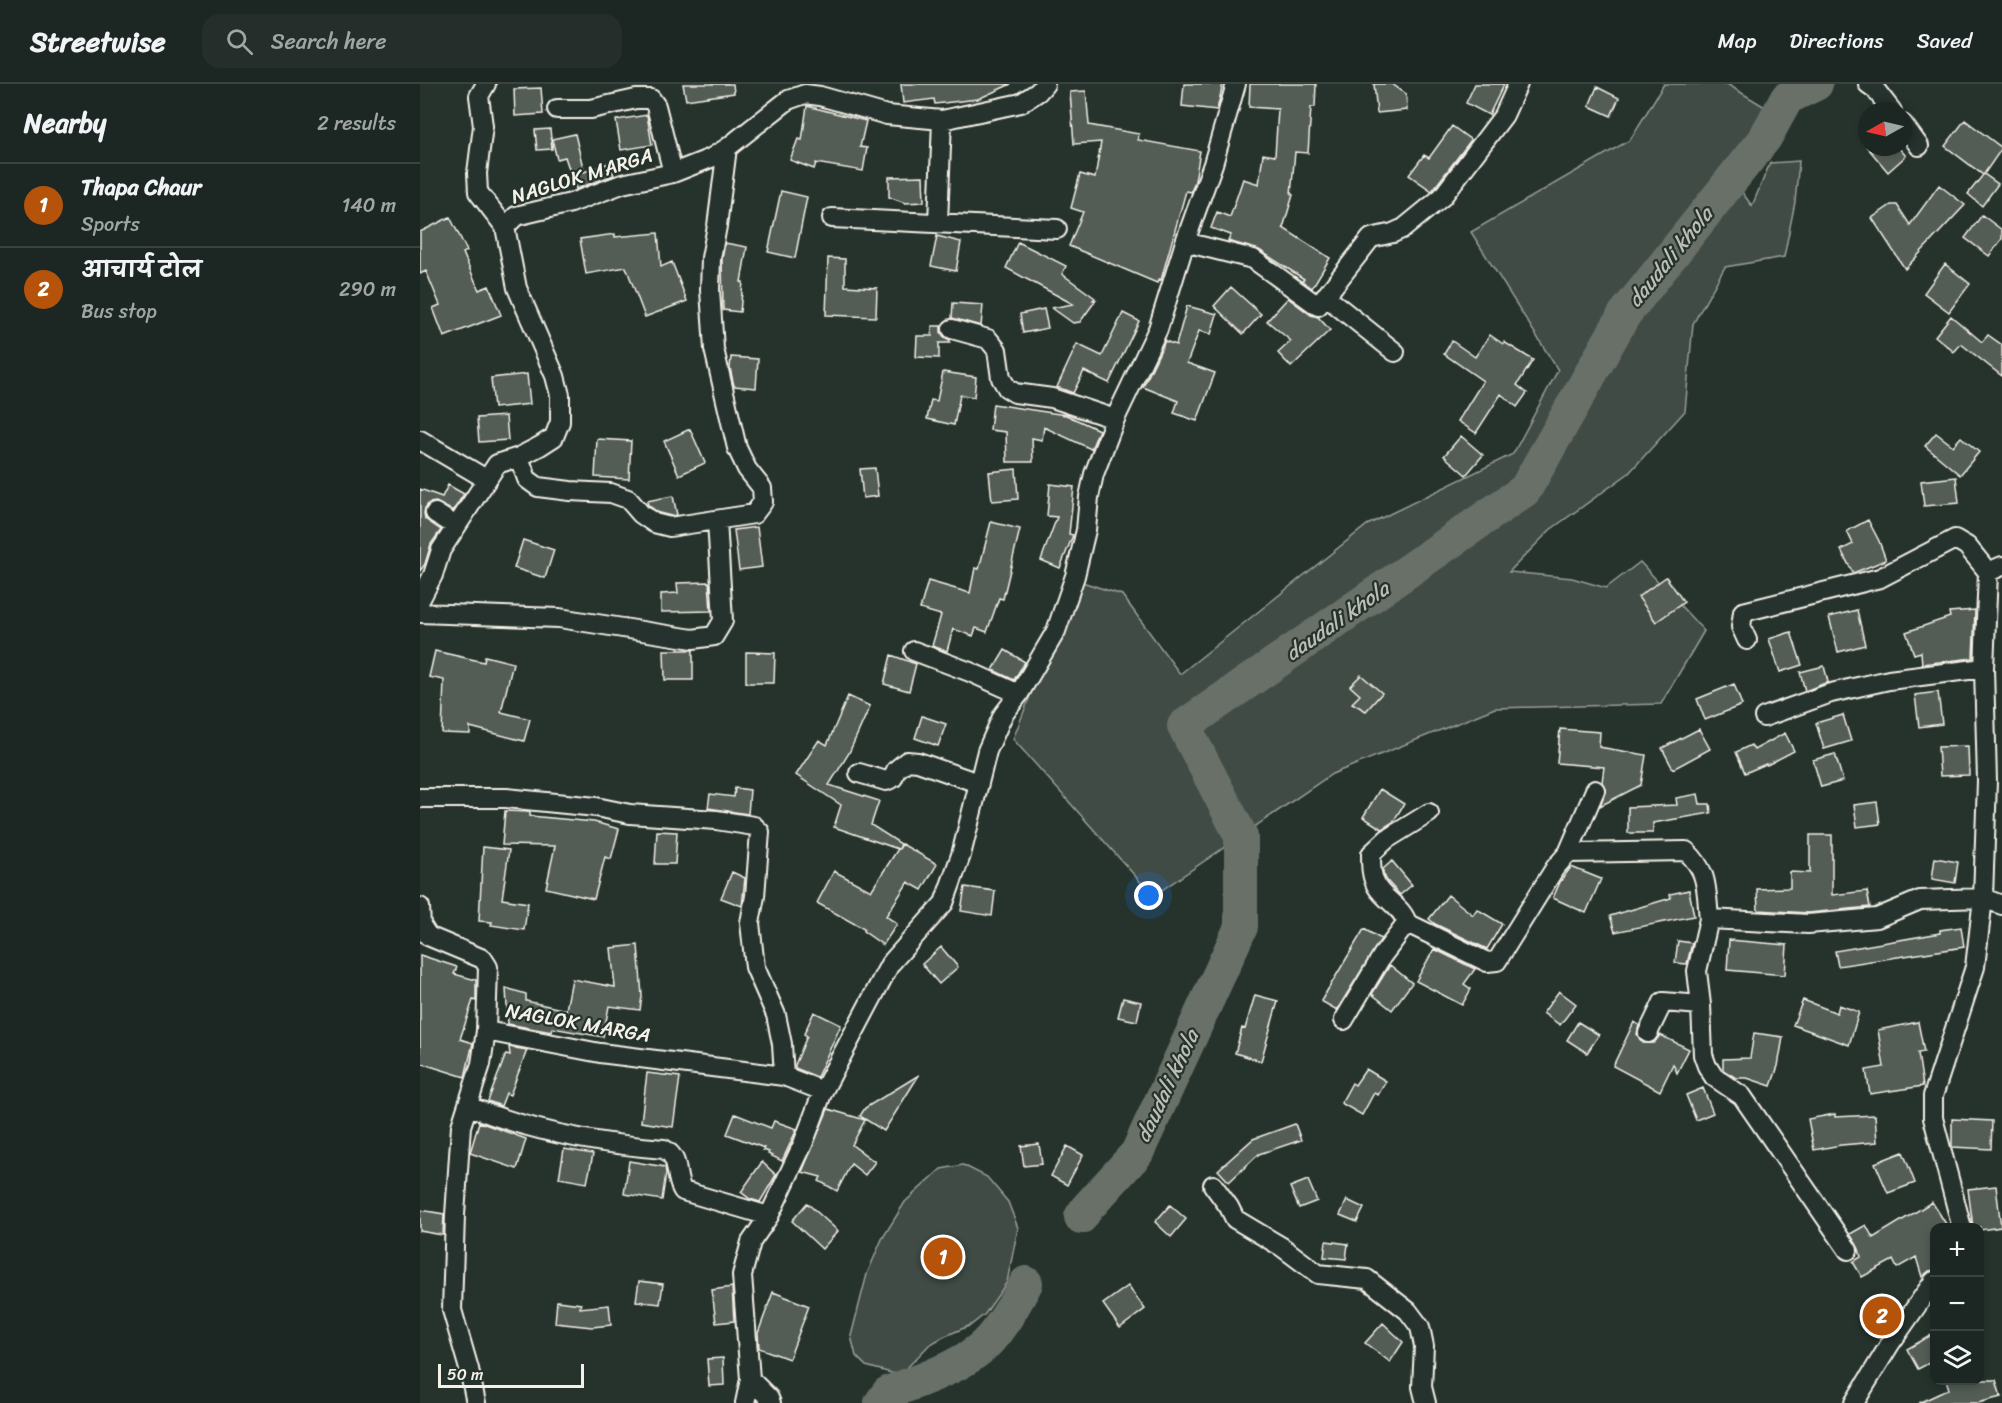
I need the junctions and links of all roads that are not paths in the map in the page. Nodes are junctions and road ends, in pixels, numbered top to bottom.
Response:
1 (486, 84) edge
2 (1045, 84) edge
3 (1236, 84) edge
4 (1518, 84) edge
5 (1868, 84) edge
6 (1885, 102) edge
7 (557, 109) dead end
8 (942, 120) junction
9 (1912, 136) edge
10 (1919, 146) dead end
11 (727, 148) junction
12 (673, 172) junction
13 (832, 218) dead end
14 (938, 223) junction
15 (505, 227) junction
16 (1058, 229) dead end
17 (1185, 242) junction
18 (1325, 296) junction
19 (952, 329) dead end
20 (1395, 352) dead end
21 (1115, 419) junction
22 (420, 440) edge
23 (519, 457) junction
24 (486, 479) junction
25 (435, 513) dead end
26 (717, 520) junction
27 (456, 526) junction
28 (1995, 569) edge
29 (420, 600) edge
30 (420, 613) edge
31 (1747, 639) dead end
32 (1994, 640) edge
33 (914, 651) dead end
34 (1984, 668) junction
35 (1019, 693) junction
36 (1764, 717) dead end
37 (860, 773) dead end
38 (978, 783) junction
39 (1595, 790) dead end
40 (420, 798) edge
41 (1429, 813) dead end
42 (1568, 853) junction
43 (1983, 898) junction
44 (2002, 905) edge
45 (420, 907) edge
46 (1709, 919) junction
47 (1407, 923) junction
48 (1701, 1005) junction
49 (1344, 1020) dead end
50 (486, 1031) junction
51 (1648, 1033) dead end
52 (784, 1076) junction
53 (823, 1091) junction
54 (468, 1106) junction
55 (1212, 1185) dead end
56 (770, 1216) junction
57 (1961, 1223) edge
58 (1848, 1250) dead end
59 (1930, 1288) edge
60 (750, 1379) junction
61 (476, 1403) edge
62 (745, 1403) edge
63 (771, 1403) edge
64 (1426, 1403) edge
65 (1854, 1403) edge

1 - 15 street
2 - 8 street, NAGLOK MARGA
3 - 17 street
4 - 18 street
5 - 6 street
7 - 12 street
8 - 11 street, NAGLOK MARGA
8 - 14 street
9 - 10 street
11 - 12 street, NAGLOK MARGA
11 - 26 street
12 - 15 street, NAGLOK MARGA
13 - 14 street
14 - 16 street
15 - 23 street, NAGLOK MARGA
17 - 18 street
17 - 21 street
18 - 20 street
19 - 21 street
21 - 35 street
22 - 24 street
23 - 24 street, NAGLOK MARGA
23 - 26 street
24 - 27 street, NAGLOK MARGA
25 - 27 street
26 - 30 street
27 - 29 street, NAGLOK MARGA
28 - 31 street
28 - 32 street
32 - 34 street
33 - 35 street
34 - 36 street
34 - 43 street
35 - 38 street
37 - 38 street
38 - 53 street
39 - 42 street
40 - 52 street
41 - 47 street
42 - 46 street
42 - 47 street
43 - 44 street
43 - 46 street
43 - 57 street
45 - 50 street, NAGLOK MARGA
46 - 48 street
47 - 49 street
48 - 51 street
48 - 58 street
50 - 52 street, NAGLOK MARGA
50 - 54 street
52 - 53 street, NAGLOK MARGA
53 - 56 street
54 - 56 street
54 - 61 street
55 - 64 street
56 - 60 street
59 - 65 street
60 - 62 street
60 - 63 street

